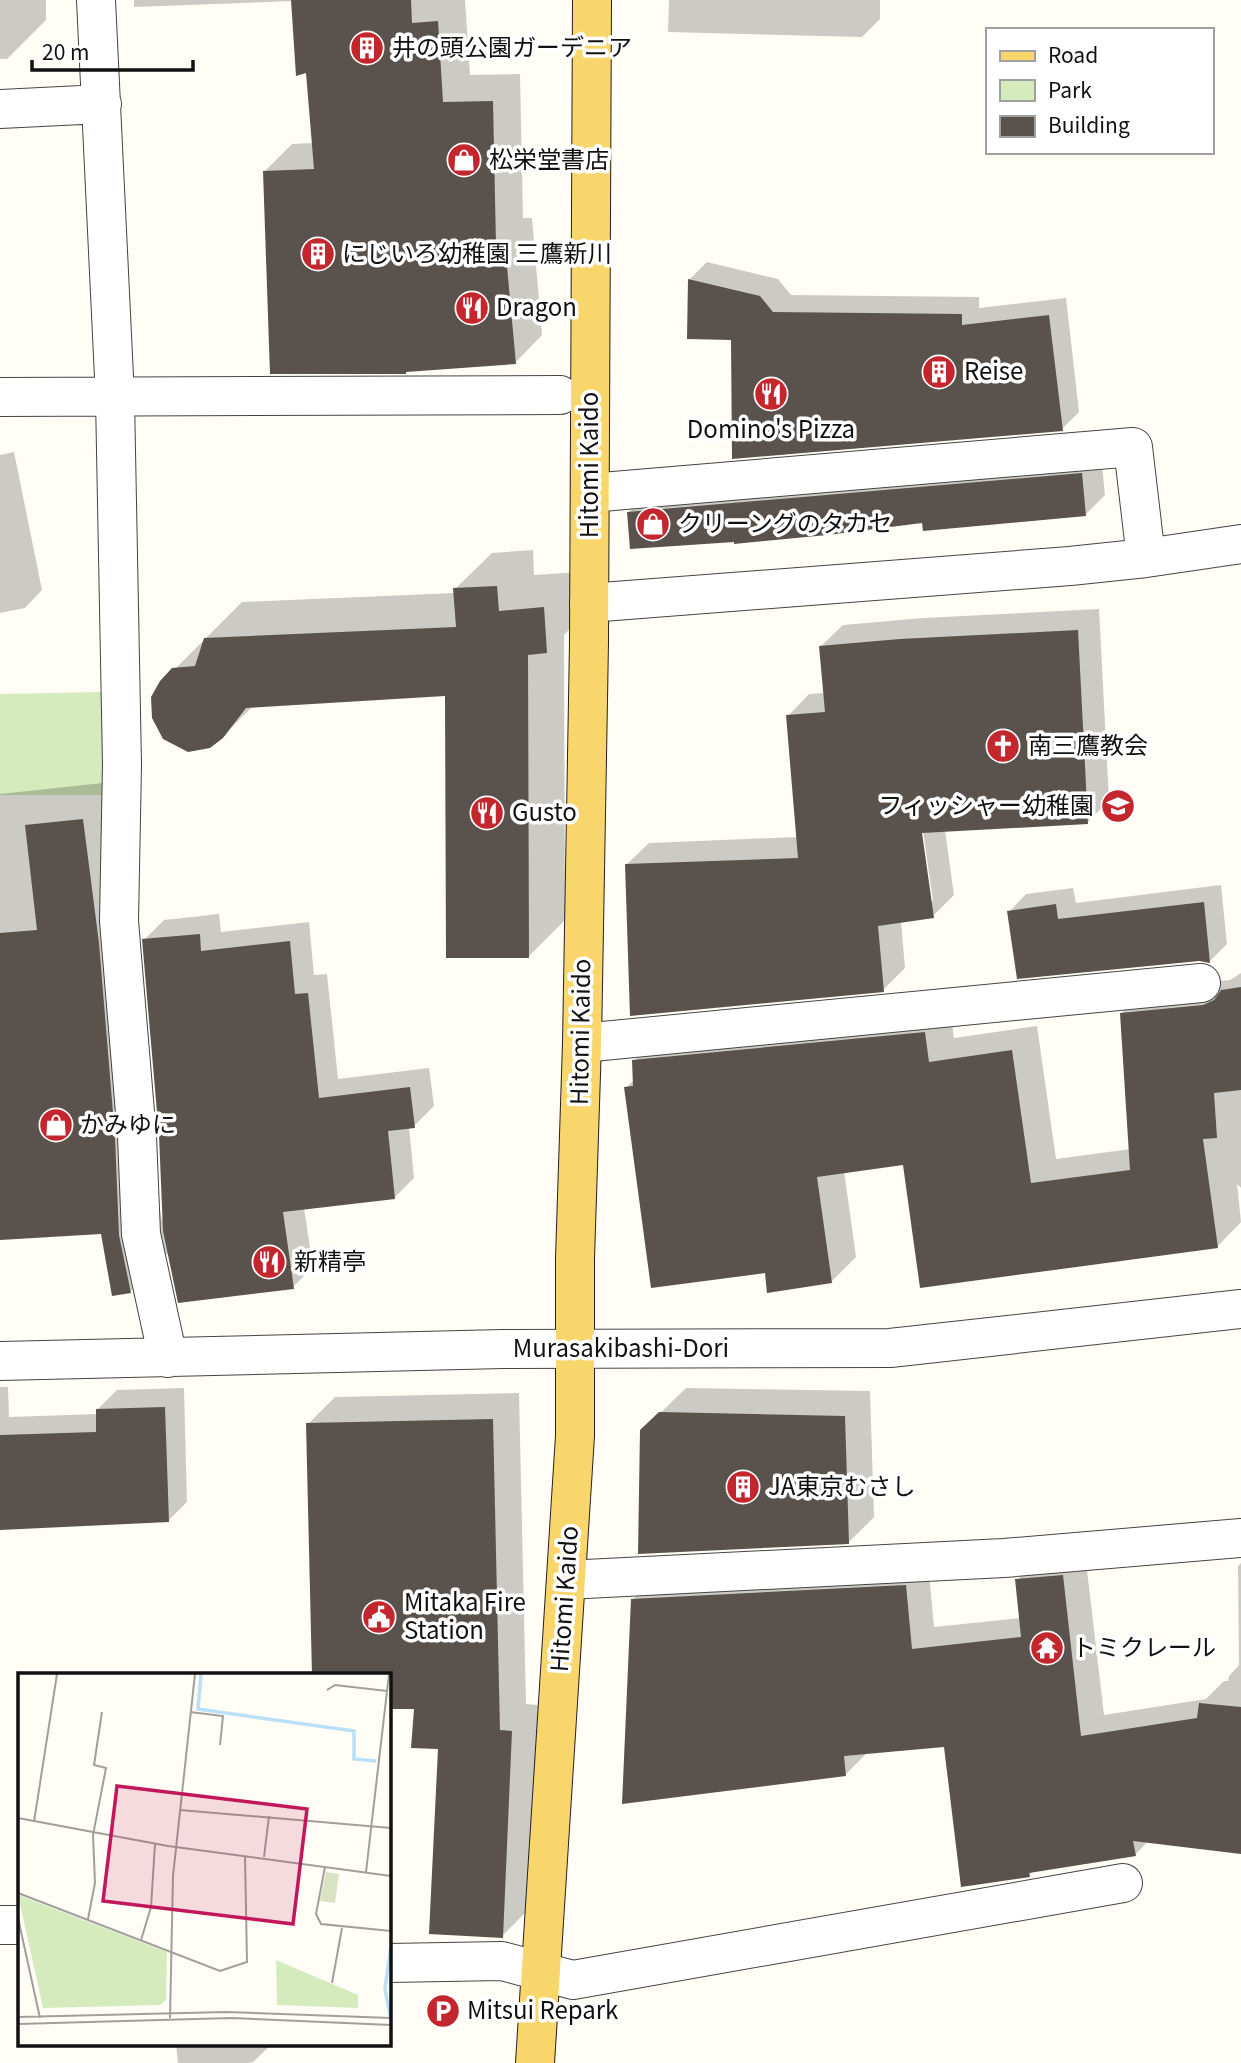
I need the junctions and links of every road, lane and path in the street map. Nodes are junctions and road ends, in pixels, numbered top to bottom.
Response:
1 (96, 0) edge
2 (592, 0) edge
3 (102, 104) junction
4 (0, 109) edge
5 (561, 396) dead end
6 (0, 397) edge
7 (115, 398) junction
8 (590, 494) junction
9 (1241, 544) edge
10 (1146, 558) junction
11 (589, 603) junction
12 (1201, 983) dead end
13 (582, 1043) junction
14 (1241, 1309) edge
15 (576, 1348) junction
16 (168, 1358) junction
17 (0, 1362) edge
18 (1241, 1538) edge
19 (566, 1580) junction
20 (1123, 1883) dead end
21 (0, 1925) edge
22 (18, 1926) edge
23 (390, 1963) edge
24 (541, 1971) junction
25 (535, 2063) edge

1 - 3 street
2 - 8 main road, Hitomi Kaido
3 - 4 street
3 - 7 street
5 - 7 street
6 - 7 street
7 - 16 street
8 - 10 street
8 - 11 main road, Hitomi Kaido
9 - 10 street
10 - 11 street
11 - 13 main road, Hitomi Kaido
12 - 13 street
13 - 15 main road, Hitomi Kaido
14 - 15 street, Murasakibashi-Dori
15 - 16 street, Murasakibashi-Dori
15 - 19 main road, Hitomi Kaido
16 - 17 street, Murasakibashi-Dori
18 - 19 street
19 - 24 main road, Hitomi Kaido
20 - 24 street
21 - 22 street
23 - 24 street
24 - 25 main road, Hitomi Kaido

